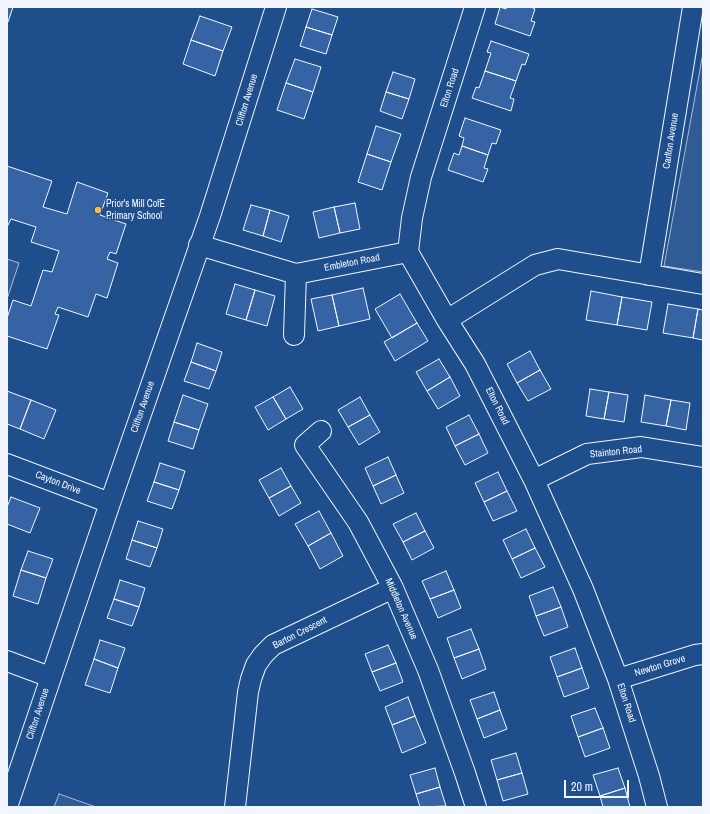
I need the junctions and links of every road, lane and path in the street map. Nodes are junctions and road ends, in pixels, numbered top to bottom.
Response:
1 (276, 7) edge
2 (475, 7) edge
3 (693, 7) edge
4 (199, 245) junction
5 (408, 252) junction
6 (296, 274) junction
7 (649, 275) junction
8 (703, 284) edge
9 (447, 320) junction
10 (294, 335) dead end
11 (321, 431) dead end
12 (703, 457) edge
13 (7, 464) edge
14 (534, 480) junction
15 (110, 503) junction
16 (393, 588) junction
17 (703, 654) edge
18 (7, 661) edge
19 (50, 677) junction
20 (618, 679) junction
21 (7, 807) edge
22 (235, 807) edge
23 (476, 807) edge
24 (657, 807) edge

1 - 4 street, Clifton Avenue
2 - 5 street, Elton Road
3 - 7 street, Carlton Avenue
4 - 6 street, Embleton Road
4 - 15 street, Clifton Avenue
5 - 6 street, Embleton Road
5 - 9 street, Elton Road
6 - 10 street
7 - 8 street
7 - 9 street
9 - 14 street, Elton Road
11 - 16 street, Middleton Avenue
12 - 14 street, Stainton Road
13 - 15 street, Cayton Drive
14 - 20 street, Elton Road
15 - 19 street, Clifton Avenue
16 - 22 street, Barton Crescent
16 - 23 street, Middleton Avenue
17 - 20 street, Newton Grove
18 - 19 street
19 - 21 street, Clifton Avenue
20 - 24 street, Elton Road

